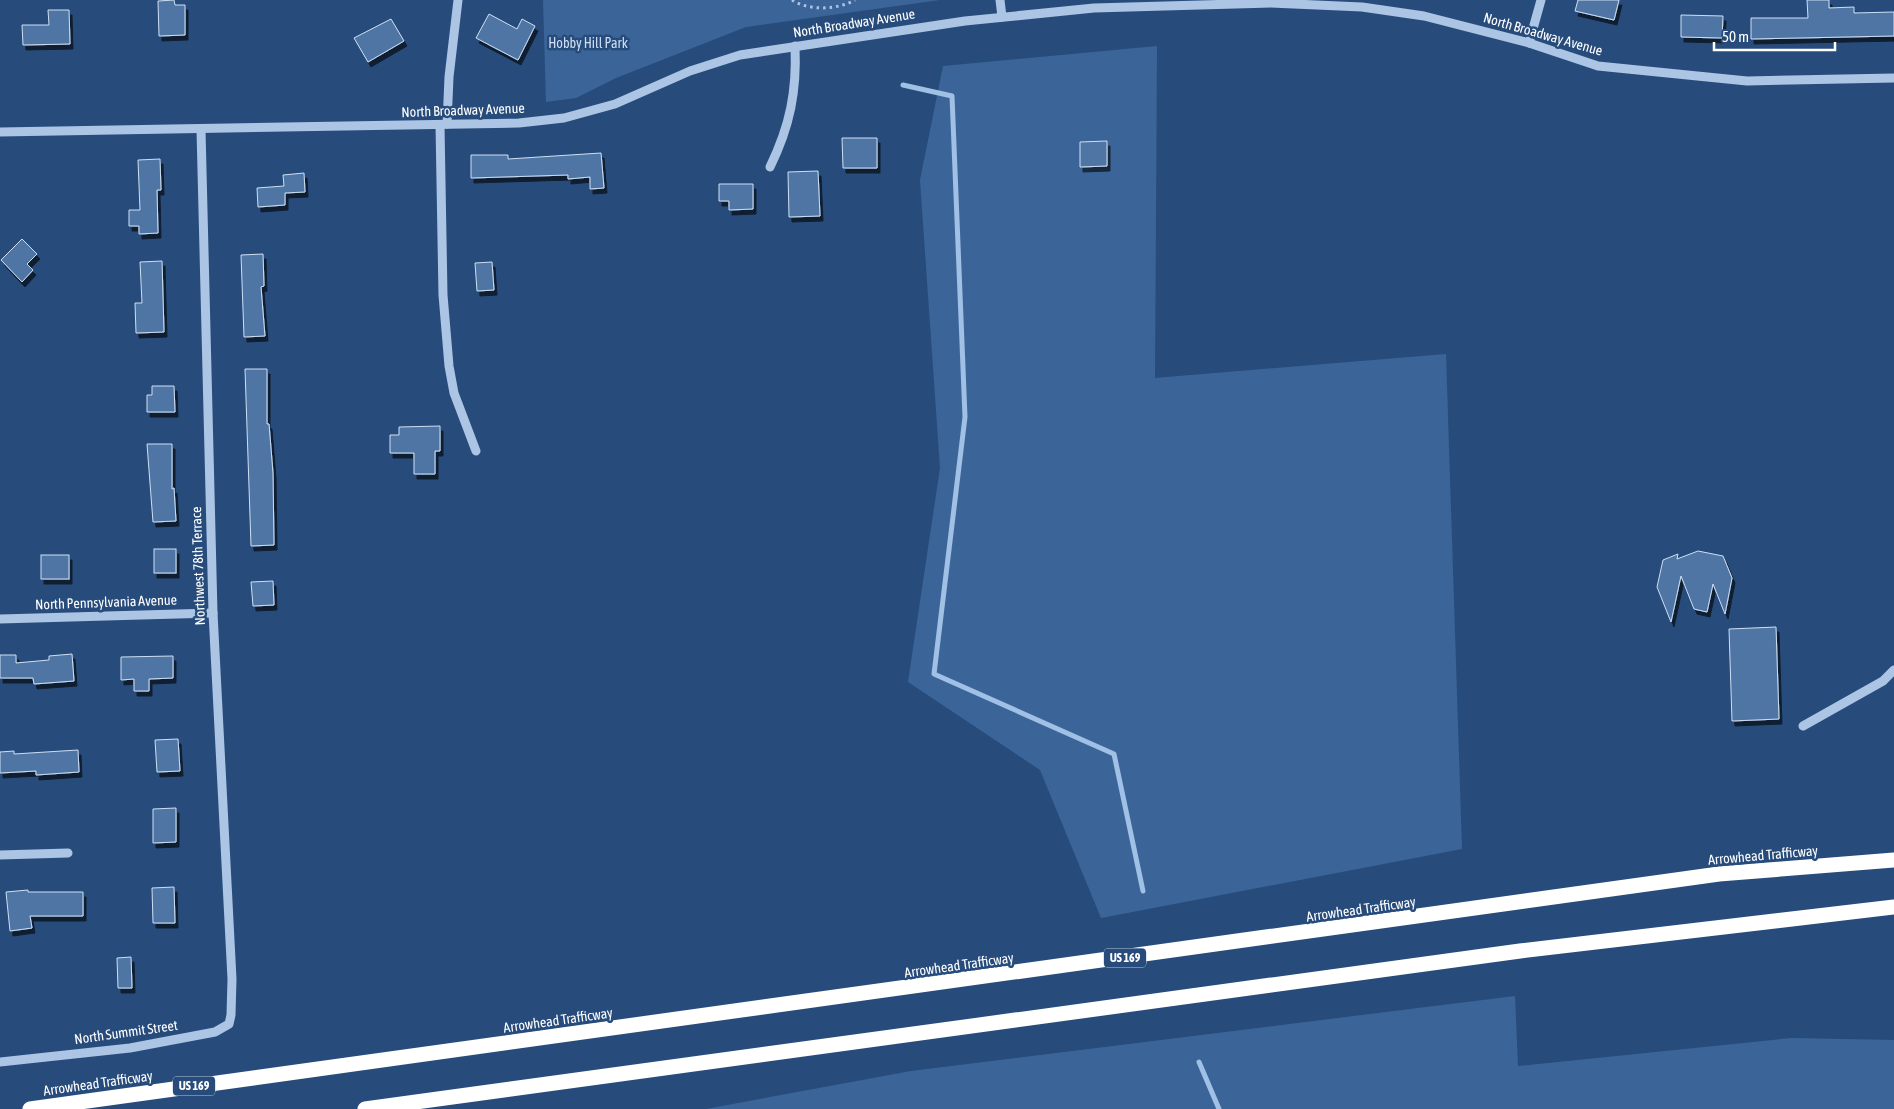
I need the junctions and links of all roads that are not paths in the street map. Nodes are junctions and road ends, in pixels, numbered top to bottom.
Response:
1 (458, 0) edge
2 (1000, 0) edge
3 (1540, 0) edge
4 (1002, 17) junction
5 (1529, 43) junction
6 (795, 46) junction
7 (1894, 78) edge
8 (444, 124) junction
9 (201, 130) junction
10 (0, 132) edge
11 (770, 167) dead end
12 (476, 452) dead end
13 (213, 613) junction
14 (0, 618) edge
15 (1894, 670) edge
16 (1802, 726) dead end
17 (68, 852) dead end
18 (0, 854) edge
19 (1894, 860) edge
20 (1894, 907) edge
21 (232, 1000) joint
22 (0, 1062) edge
23 (30, 1109) edge
24 (365, 1109) edge

1 - 8 street
2 - 4 street
3 - 5 street
4 - 5 street, North Broadway Avenue
4 - 6 street, North Broadway Avenue
5 - 7 street, North Broadway Avenue
6 - 8 street, North Broadway Avenue
6 - 11 street
8 - 9 street, North Broadway Avenue
8 - 12 street
9 - 10 street, North Broadway Avenue
9 - 13 street, Northwest 78th Terrace
13 - 14 street, North Pennsylvania Avenue
13 - 21 street, Northwest 78th Terrace
15 - 16 street
17 - 18 street
19 - 23 highway, Arrowhead Trafficway / US 169
20 - 24 highway
21 - 22 street, North Summit Street

